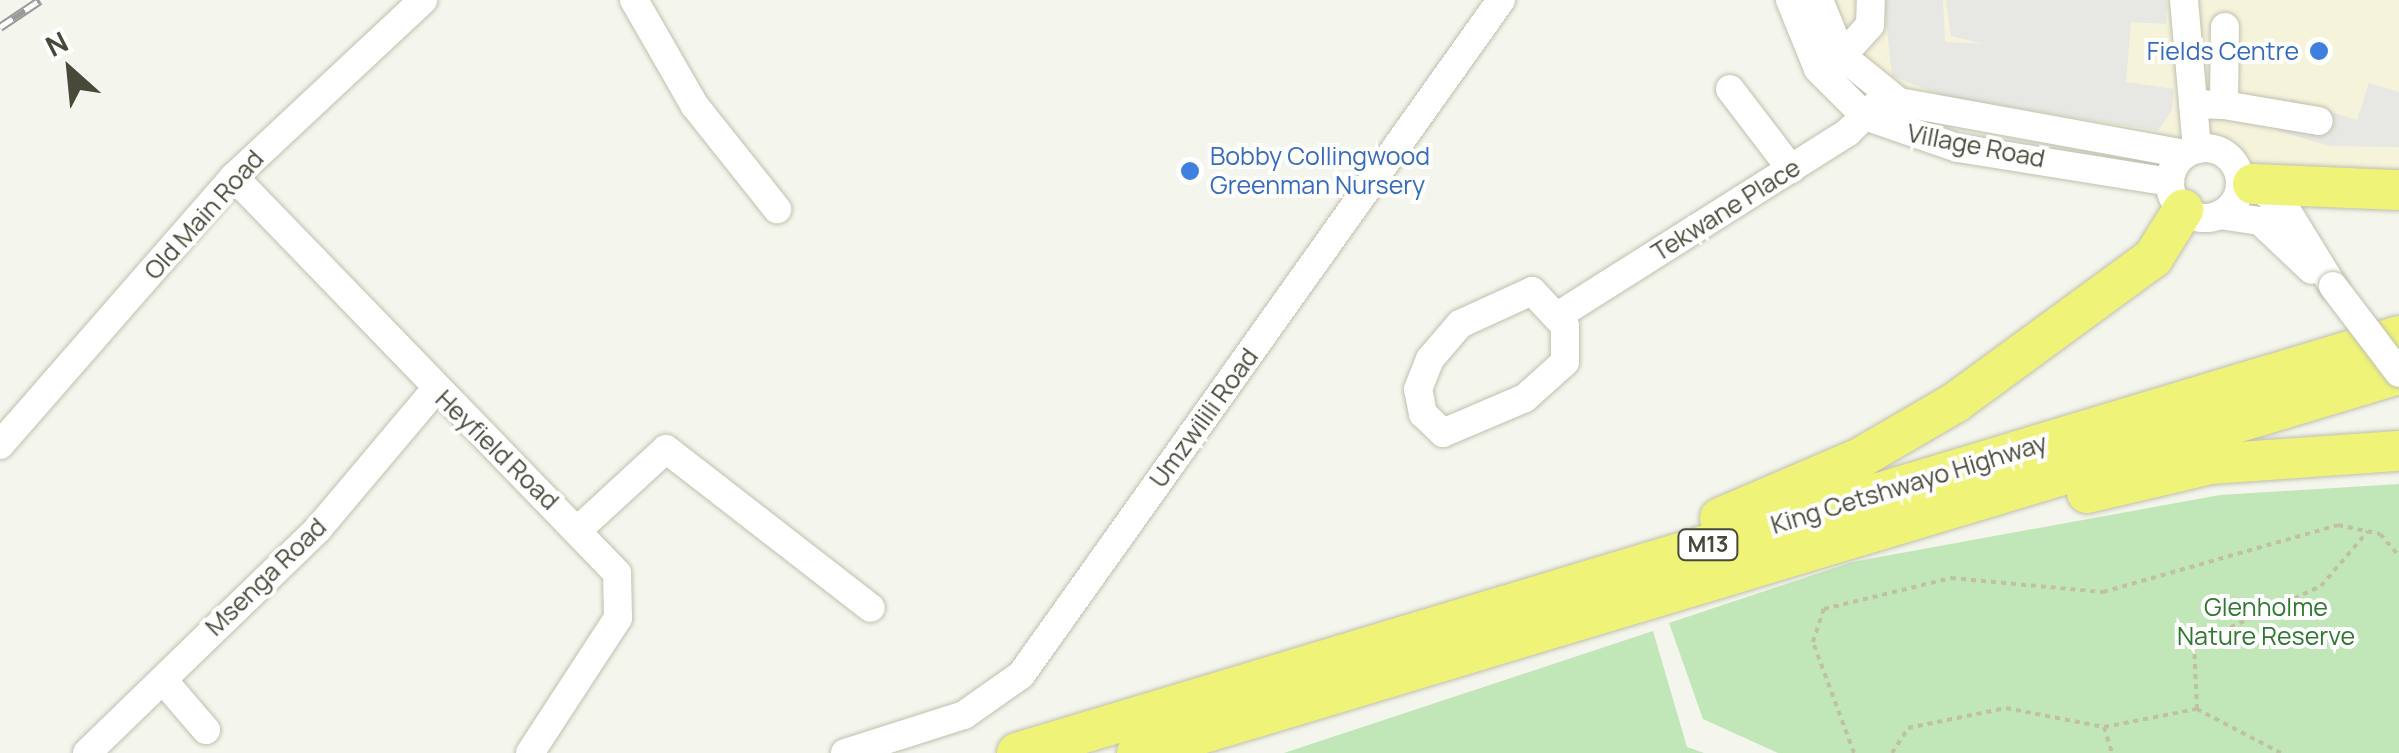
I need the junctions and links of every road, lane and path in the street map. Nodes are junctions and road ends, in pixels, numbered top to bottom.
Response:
1 (423, 0) edge
2 (634, 0) edge
3 (1500, 0) edge
4 (1790, 0) edge
5 (1819, 0) edge
6 (1871, 0) edge
7 (2184, 0) edge
8 (2224, 27) dead end
9 (1842, 56) junction
10 (1730, 89) dead end
11 (1885, 95) junction
12 (2193, 104) junction
13 (2224, 104) junction
14 (1865, 116) junction
15 (2319, 121) dead end
16 (2191, 152) junction
17 (1791, 168) junction
18 (234, 177) junction
19 (2246, 181) junction
20 (2399, 190) edge
21 (2191, 202) junction
22 (777, 209) dead end
23 (2333, 286) junction
24 (1559, 314) junction
25 (2399, 336) edge
26 (2399, 373) edge
27 (435, 390) junction
28 (0, 445) edge
29 (2399, 451) edge
30 (579, 528) junction
31 (2368, 532) junction
32 (1828, 544) junction
33 (2399, 556) edge
34 (872, 608) dead end
35 (1475, 616) junction
36 (163, 680) junction
37 (2197, 709) junction
38 (2104, 727) junction
39 (206, 730) dead end
40 (87, 753) edge
41 (530, 753) edge
42 (845, 753) edge
43 (1017, 753) edge
44 (1137, 753) edge
45 (1854, 753) edge
46 (1892, 753) edge
47 (2112, 753) edge
48 (2281, 753) edge

1 - 18 street, Old Main Road
2 - 22 street
3 - 42 street, Umzwilili Road
4 - 14 street, Village Road
5 - 9 street, Village Road
6 - 9 street
7 - 12 street
8 - 13 street
9 - 11 street, Village Road
10 - 17 street
11 - 14 street, Tekwane Place
11 - 16 street, Village Road
12 - 13 street
12 - 16 street
13 - 15 street
14 - 17 street, Tekwane Place
14 - 21 street, Village Road
16 - 19 street, Village Road
16 - 21 street
17 - 24 street, Tekwane Place
18 - 27 street, Heyfield Road
18 - 28 street, Old Main Road
19 - 20 highway
19 - 21 street
19 - 23 street, Village Road
21 - 23 street, Village Road
21 - 35 highway
23 - 26 street, Village Road, bridge
24 - 24 street
25 - 35 highway, King Cetshwayo Highway / M13
26 - 32 highway, King Cetshwayo Highway / M13
27 - 30 street, Heyfield Road
27 - 36 street, Msenga Road
29 - 32 highway
30 - 34 street
30 - 41 street, Heyfield Road
31 - 33 path
31 - 37 path
31 - 45 path
32 - 44 highway, King Cetshwayo Highway / M13
35 - 43 highway, King Cetshwayo Highway / M13
36 - 39 street
36 - 40 street, Msenga Road
37 - 38 path
37 - 48 path
38 - 46 path
38 - 47 path

